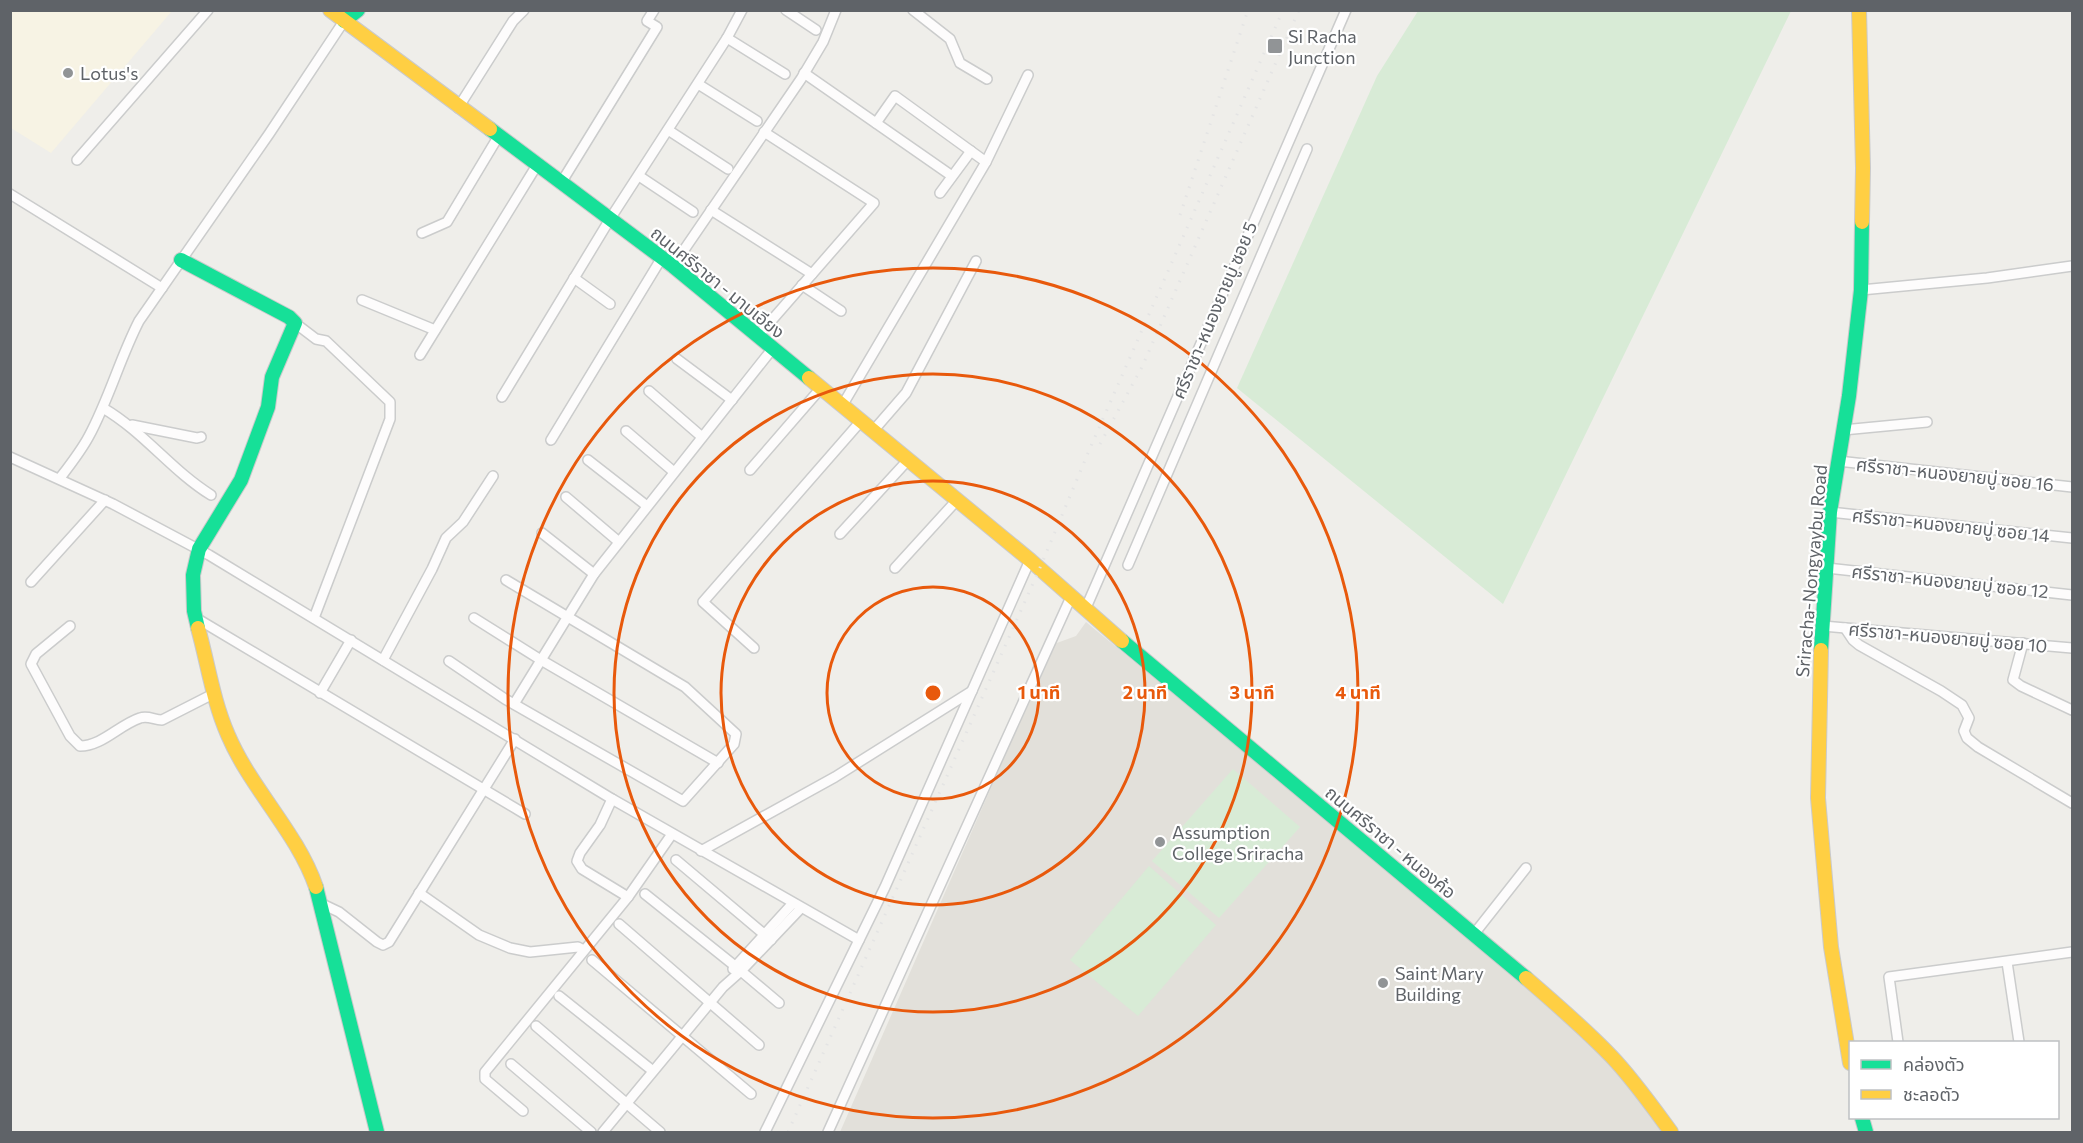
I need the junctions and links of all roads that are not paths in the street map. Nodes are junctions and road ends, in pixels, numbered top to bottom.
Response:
1 (208, 10) edge
2 (330, 10) edge
3 (358, 10) edge
4 (524, 10) edge
5 (654, 10) edge
6 (742, 10) edge
7 (786, 10) edge
8 (836, 10) edge
9 (913, 10) edge
10 (1346, 10) edge
11 (1859, 10) edge
12 (344, 21) junction
13 (816, 30) dead end
14 (727, 38) junction
15 (804, 73) junction
16 (785, 74) dead end
17 (1028, 75) dead end
18 (987, 79) dead end
19 (698, 84) junction
20 (458, 108) junction
21 (757, 121) dead end
22 (876, 123) junction
23 (668, 130) junction
24 (765, 132) junction
25 (498, 137) junction
26 (1307, 149) dead end
27 (971, 151) junction
28 (77, 160) dead end
29 (986, 162) junction
30 (537, 165) junction
31 (728, 170) dead end
32 (639, 176) junction
33 (952, 176) junction
34 (561, 183) junction
35 (940, 193) dead end
36 (10, 194) edge
37 (711, 210) junction
38 (693, 212) dead end
39 (610, 219) junction
40 (422, 233) dead end
41 (181, 260) junction
42 (976, 261) dead end
43 (667, 263) junction
44 (2073, 266) edge
45 (812, 274) junction
46 (574, 278) junction
47 (802, 285) junction
48 (162, 288) junction
49 (1861, 290) junction
50 (362, 300) dead end
51 (610, 304) dead end
52 (841, 311) dead end
53 (295, 323) junction
54 (435, 330) junction
55 (758, 336) junction
56 (773, 348) junction
57 (420, 355) dead end
58 (677, 359) dead end
59 (821, 388) junction
60 (649, 391) dead end
61 (502, 397) dead end
62 (732, 400) junction
63 (842, 406) junction
64 (103, 408) junction
65 (861, 421) junction
66 (1926, 422) dead end
67 (1165, 424) junction
68 (130, 425) junction
69 (1843, 430) junction
70 (626, 431) dead end
71 (873, 431) junction
72 (1184, 433) junction
73 (201, 437) dead end
74 (702, 437) junction
75 (551, 440) dead end
76 (10, 457) edge
77 (588, 460) dead end
78 (908, 460) junction
79 (1838, 461) junction
80 (750, 470) dead end
81 (674, 472) junction
82 (493, 476) dead end
83 (60, 478) junction
84 (2073, 487) edge
85 (211, 495) dead end
86 (566, 497) dead end
87 (105, 500) junction
88 (957, 500) junction
89 (647, 506) junction
90 (1830, 512) junction
91 (542, 533) dead end
92 (840, 534) dead end
93 (2073, 538) edge
94 (619, 542) junction
95 (199, 549) junction
96 (1030, 560) junction
97 (1128, 565) dead end
98 (895, 568) dead end
99 (1827, 568) junction
100 (594, 574) junction
101 (506, 580) dead end
102 (31, 582) dead end
103 (2073, 595) edge
104 (1071, 597) junction
105 (1085, 610) junction
106 (196, 618) junction
107 (314, 618) junction
108 (474, 618) dead end
109 (568, 618) junction
110 (70, 626) dead end
111 (1823, 626) junction
112 (1845, 628) junction
113 (351, 640) junction
114 (2023, 643) junction
115 (754, 648) dead end
116 (2073, 648) edge
117 (383, 660) junction
118 (541, 660) junction
119 (449, 661) dead end
120 (972, 691) junction
121 (320, 693) junction
122 (213, 694) junction
123 (514, 704) junction
124 (2073, 710) edge
125 (514, 739) junction
126 (718, 763) junction
127 (483, 789) junction
128 (612, 799) junction
129 (2073, 803) edge
130 (525, 814) dead end
131 (672, 834) junction
132 (701, 851) junction
133 (676, 860) dead end
134 (1526, 868) dead end
135 (419, 892) junction
136 (645, 894) dead end
137 (628, 897) junction
138 (320, 903) junction
139 (797, 905) junction
140 (619, 924) dead end
141 (1474, 934) junction
142 (767, 937) junction
143 (859, 940) junction
144 (584, 950) junction
145 (2073, 951) edge
146 (592, 960) dead end
147 (2007, 962) junction
148 (738, 968) junction
149 (560, 996) dead end
150 (710, 1003) junction
151 (778, 1003) dead end
152 (536, 1026) dead end
153 (682, 1037) junction
154 (1898, 1041) edge
155 (2019, 1041) edge
156 (759, 1045) dead end
157 (1849, 1051) edge
158 (511, 1064) dead end
159 (653, 1071) junction
160 (751, 1094) dead end
161 (627, 1103) junction
162 (523, 1112) dead end
163 (377, 1132) edge
164 (591, 1132) edge
165 (603, 1132) edge
166 (660, 1132) edge
167 (765, 1132) edge
168 (828, 1132) edge
169 (1671, 1132) edge

1 - 28 street
2 - 12 main road, ถนนศรีราชา - มาบเอียง
3 - 12 main road
4 - 20 street
5 - 34 street
6 - 14 street
7 - 13 street
8 - 15 street
9 - 18 street
10 - 67 street, ศรีราชา-หนองยายบู่ ซอย 5
11 - 49 main road, Sriracha-Nongyaybu Road
12 - 20 main road, ถนนศรีราชา - มาบเอียง
12 - 41 street
14 - 16 street
14 - 19 street
15 - 22 street
15 - 24 street
17 - 29 street
19 - 21 street
19 - 23 street
20 - 25 main road, ถนนศรีราชา - มาบเอียง
22 - 27 street
22 - 33 street
23 - 31 street
23 - 32 street
24 - 37 street
24 - 45 street
25 - 30 main road, ถนนศรีราชา - มาบเอียง
25 - 40 street
26 - 72 street
27 - 29 street
27 - 33 street
29 - 63 street
30 - 34 main road, ถนนศรีราชา - มาบเอียง
30 - 54 street
32 - 38 street
32 - 39 street
33 - 35 street
34 - 39 main road, ถนนศรีราชา - มาบเอียง
36 - 48 street
37 - 43 street
37 - 45 street
39 - 43 main road, ถนนศรีราชา - มาบเอียง
39 - 46 street
41 - 48 street
41 - 53 main road
42 - 71 street
43 - 55 main road, ถนนศรีราชา - มาบเอียง
43 - 75 street
44 - 49 street
45 - 47 street
46 - 51 street
46 - 61 street
47 - 52 street
47 - 55 street
48 - 64 street
49 - 69 main road, Sriracha-Nongyaybu Road
50 - 54 street
53 - 95 main road
53 - 107 street
54 - 57 street
55 - 56 main road, ถนนศรีราชา - มาบเอียง
56 - 59 main road, ถนนศรีราชา - มาบเอียง
56 - 62 street
58 - 62 street
59 - 63 main road, ถนนศรีราชา - มาบเอียง
59 - 80 street
60 - 74 street
62 - 74 street
63 - 65 main road, ถนนศรีราชา - มาบเอียง
64 - 68 street
64 - 83 street
65 - 71 main road, ถนนศรีราชา - มาบเอียง
65 - 115 street
66 - 69 street
67 - 72 street
67 - 105 street, ศรีราชา-หนองยายบู่ ซอย 5
68 - 73 street
68 - 85 street
69 - 79 main road, Sriracha-Nongyaybu Road
70 - 81 street
71 - 78 main road, ถนนศรีราชา - มาบเอียง
72 - 97 street
74 - 81 street
76 - 83 street
77 - 89 street
78 - 88 main road, ถนนศรีราชา - มาบเอียง
78 - 92 street
79 - 84 street, ศรีราชา-หนองยายบู่ ซอย 16
79 - 90 main road, Sriracha-Nongyaybu Road
81 - 89 street
82 - 117 street
83 - 87 street
86 - 94 street
87 - 95 street
87 - 102 street
88 - 96 main road, ถนนศรีราชา - มาบเอียง
88 - 98 street
89 - 94 street
90 - 93 street, ศรีราชา-หนองยายบู่ ซอย 14
90 - 99 main road, Sriracha-Nongyaybu Road
91 - 100 street
94 - 100 street
95 - 106 main road
95 - 107 street
96 - 104 main road, ถนนศรีราชา - มาบเอียง
96 - 120 street
99 - 103 street, ศรีราชา-หนองยายบู่ ซอย 12
99 - 111 main road, Sriracha-Nongyaybu Road
100 - 109 street
101 - 109 street
104 - 105 main road, ถนนศรีราชา - หนองค้อ
104 - 168 street
105 - 141 main road, ถนนศรีราชา - หนองค้อ
106 - 121 street
106 - 122 main road
107 - 113 street
108 - 118 street
109 - 118 street
109 - 126 street
110 - 122 street
111 - 112 street, ศรีราชา-หนองยายบู่ ซอย 10
111 - 157 main road, Sriracha-Nongyaybu Road
112 - 114 street, ศรีราชา-หนองยายบู่ ซอย 10
112 - 129 street
113 - 117 street
113 - 121 street
114 - 116 street, ศรีราชา-หนองยายบู่ ซอย 10
114 - 124 street
117 - 125 street
118 - 123 street
118 - 126 street
119 - 123 street
120 - 132 street
120 - 143 street
121 - 127 street
122 - 138 main road
123 - 126 street
125 - 127 street
125 - 128 street
127 - 130 street
127 - 135 street
128 - 131 street
128 - 137 street
131 - 132 street
131 - 137 street
132 - 139 street
133 - 142 street
134 - 141 street
135 - 138 street
135 - 144 street
136 - 148 street
137 - 144 street
138 - 163 main road
139 - 142 street
139 - 143 street
140 - 150 street
141 - 169 main road, ถนนศรีราชา - หนองค้อ
142 - 148 street
143 - 167 street
144 - 162 street
145 - 147 street
146 - 153 street
147 - 154 street
147 - 155 street
148 - 150 street
148 - 151 street
149 - 159 street
150 - 153 street
150 - 156 street
152 - 161 street
153 - 159 street
153 - 160 street
158 - 164 street
159 - 161 street
161 - 165 street
161 - 166 street

